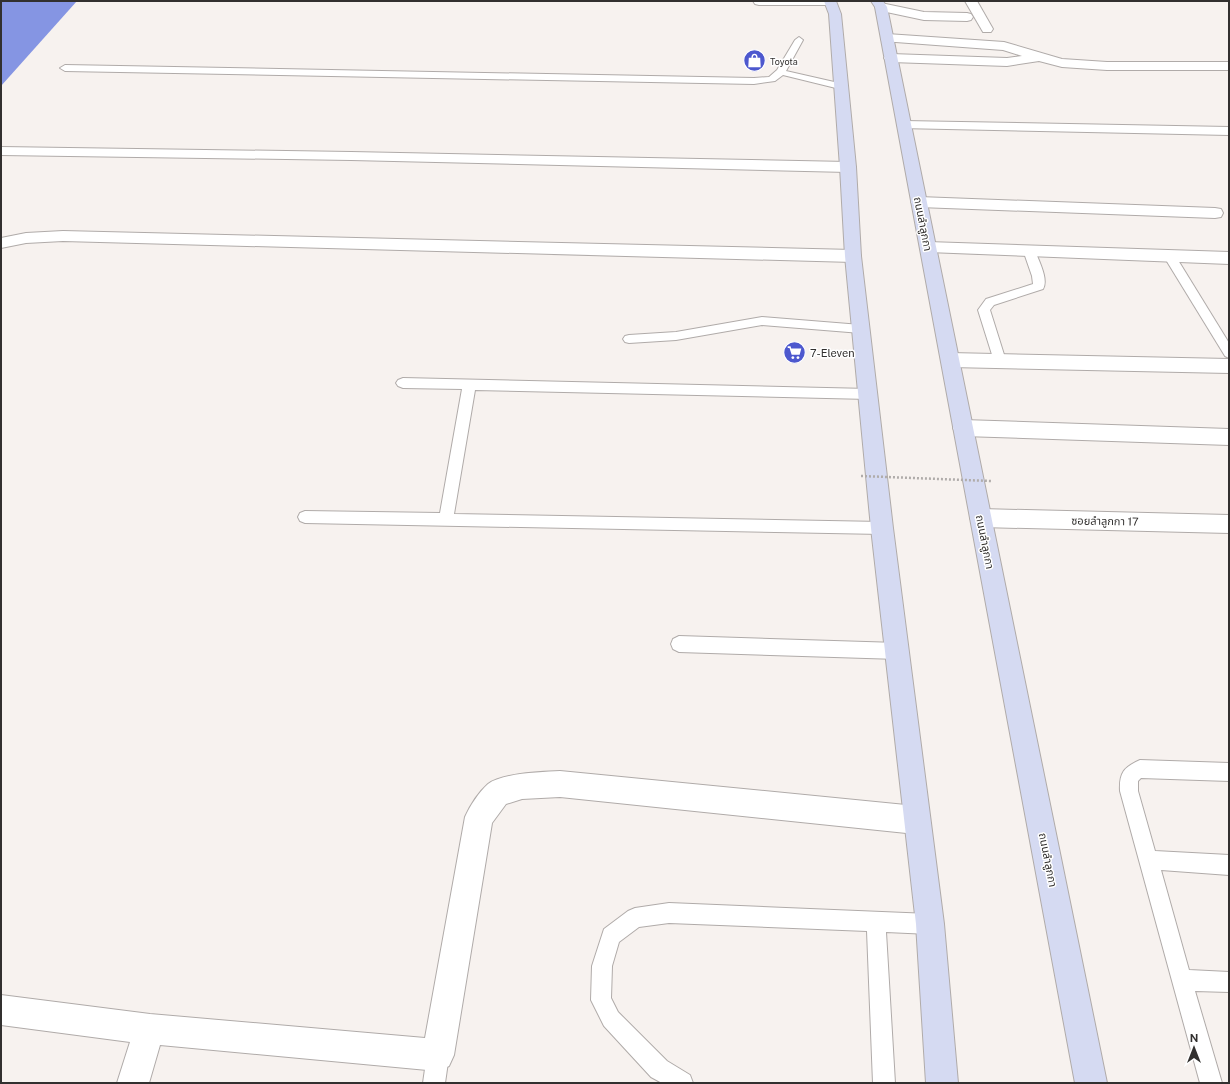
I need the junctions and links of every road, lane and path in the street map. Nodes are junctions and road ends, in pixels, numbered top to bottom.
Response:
1 (759, 1) edge
2 (800, 1) edge
3 (830, 1) edge
4 (972, 1) edge
5 (879, 4) edge
6 (967, 17) dead end
7 (987, 29) dead end
8 (799, 40) dead end
9 (889, 48) junction
10 (1039, 57) junction
11 (1229, 66) edge
12 (65, 68) dead end
13 (781, 72) junction
14 (840, 86) junction
15 (904, 125) junction
16 (1229, 131) edge
17 (1, 151) edge
18 (848, 167) junction
19 (919, 202) junction
20 (1215, 213) dead end
21 (1, 243) edge
22 (928, 247) junction
23 (1028, 250) junction
24 (1169, 255) junction
25 (853, 256) junction
26 (1229, 258) edge
27 (861, 329) junction
28 (630, 339) dead end
29 (1229, 353) edge
30 (950, 360) junction
31 (1000, 361) junction
32 (1229, 366) edge
33 (403, 383) dead end
34 (469, 384) junction
35 (869, 394) junction
36 (964, 428) junction
37 (1229, 437) edge
38 (861, 476) dead end
39 (991, 481) dead end
40 (305, 518) dead end
41 (981, 518) junction
42 (446, 519) junction
43 (1229, 524) edge
44 (882, 528) junction
45 (679, 644) dead end
46 (898, 651) junction
47 (1229, 772) edge
48 (916, 820) junction
49 (1149, 860) junction
50 (1229, 865) edge
51 (876, 921) junction
52 (930, 924) junction
53 (1183, 980) junction
54 (1229, 982) edge
55 (1, 1010) edge
56 (150, 1029) junction
57 (436, 1069) edge
58 (133, 1083) edge
59 (682, 1083) edge
60 (884, 1083) edge
61 (942, 1083) edge
62 (1091, 1083) edge
63 (1211, 1083) edge

1 - 2 street
2 - 3 street
3 - 14 main road
4 - 7 street
5 - 6 street
5 - 9 main road, ถนนลำลูกกา
8 - 13 lane
9 - 10 street
9 - 10 street
9 - 15 main road, ถนนลำลูกกา
10 - 11 street
12 - 13 lane
13 - 14 lane
14 - 18 main road
15 - 16 street
15 - 19 main road, ถนนลำลูกกา
17 - 18 street
18 - 25 main road
19 - 20 street
19 - 22 main road, ถนนลำลูกกา
21 - 25 street
22 - 23 street
22 - 30 main road, ถนนลำลูกกา
23 - 24 street
23 - 31 lane
24 - 26 street
24 - 29 lane
25 - 27 main road
27 - 28 lane
27 - 35 main road
30 - 31 street
30 - 36 main road, ถนนลำลูกกา
31 - 32 street
33 - 34 lane
34 - 35 lane
34 - 42 lane
35 - 44 main road
36 - 37 street
36 - 41 main road, ถนนลำลูกกา
38 - 39 path, bridge
40 - 42 lane
41 - 43 street, ซอยลำลูกกา 17
41 - 62 main road, ถนนลำลูกกา
42 - 44 lane
44 - 46 main road
45 - 46 lane
46 - 48 main road
47 - 49 lane
48 - 52 main road
48 - 57 street
49 - 50 lane
49 - 53 lane
51 - 52 lane
51 - 59 lane
51 - 60 lane
52 - 61 main road
53 - 54 lane
53 - 63 lane
55 - 56 street
56 - 57 street
56 - 58 street

